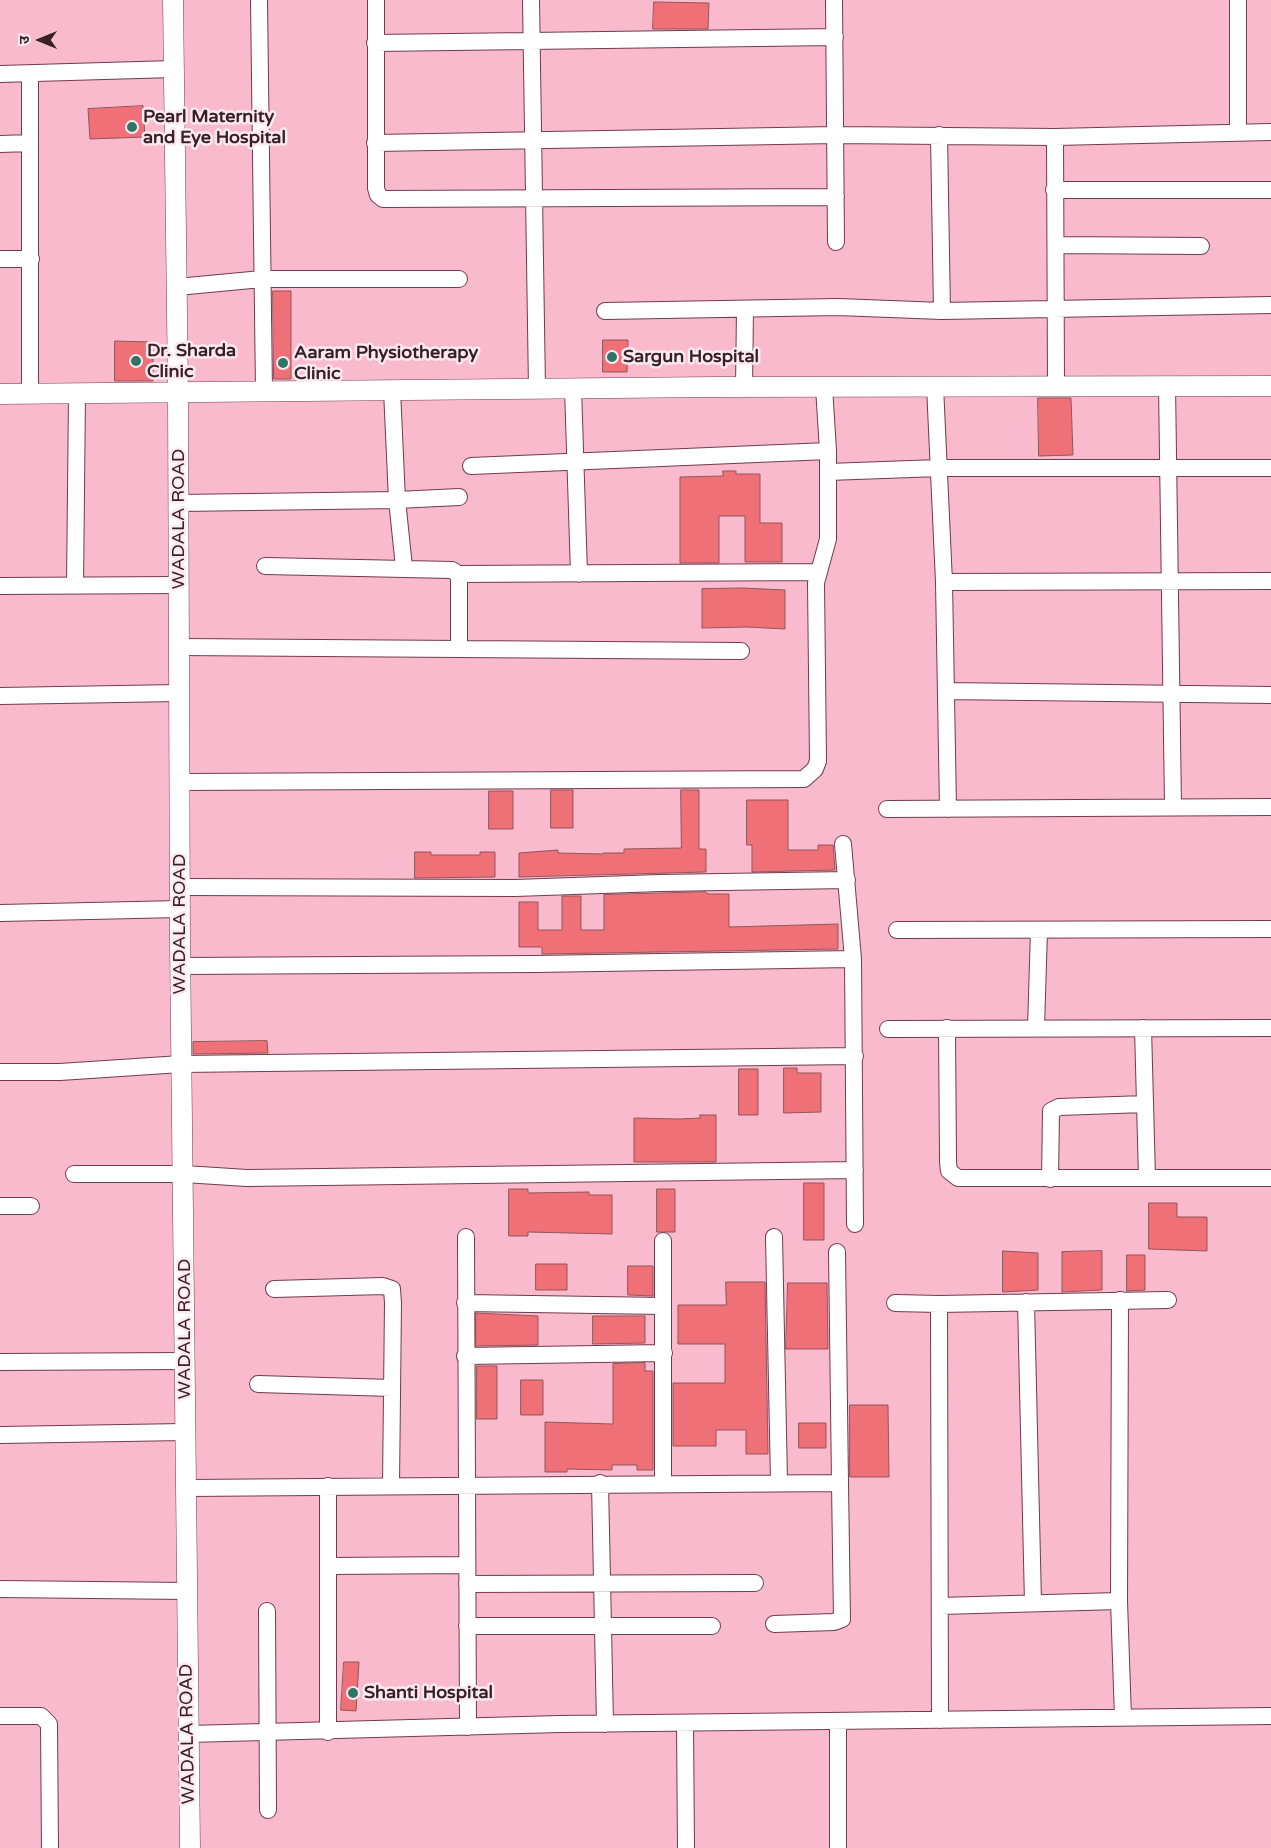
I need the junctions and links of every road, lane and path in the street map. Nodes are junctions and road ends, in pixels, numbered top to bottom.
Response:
1 (173, 0) edge
2 (259, 0) edge
3 (376, 0) edge
4 (531, 0) edge
5 (834, 0) edge
6 (1238, 0) edge
7 (835, 37) junction
8 (532, 40) junction
9 (375, 43) junction
10 (174, 69) junction
11 (0, 74) edge
12 (30, 74) junction
13 (1238, 132) junction
14 (1271, 132) edge
15 (836, 135) junction
16 (939, 135) junction
17 (1055, 137) junction
18 (533, 140) junction
19 (30, 143) junction
20 (375, 143) junction
21 (0, 144) edge
22 (1054, 190) junction
23 (1271, 190) edge
24 (534, 197) junction
25 (836, 197) junction
26 (836, 242) dead end
27 (1056, 245) junction
28 (1201, 246) dead end
29 (0, 259) edge
30 (32, 259) junction
31 (262, 279) junction
32 (459, 279) dead end
33 (177, 287) junction
34 (1271, 305) edge
35 (1055, 308) junction
36 (745, 309) junction
37 (605, 311) dead end
38 (942, 311) junction
39 (1167, 385) junction
40 (935, 386) junction
41 (1056, 386) junction
42 (1271, 386) edge
43 (824, 387) junction
44 (573, 388) junction
45 (744, 388) junction
46 (537, 389) junction
47 (264, 390) junction
48 (392, 390) junction
49 (178, 391) junction
50 (0, 394) edge
51 (30, 394) junction
52 (78, 394) junction
53 (828, 451) junction
54 (575, 462) junction
55 (471, 466) dead end
56 (1168, 466) junction
57 (939, 468) junction
58 (1271, 468) edge
59 (828, 472) junction
60 (459, 497) dead end
61 (397, 500) junction
62 (179, 504) junction
63 (265, 566) dead end
64 (404, 567) junction
65 (819, 572) junction
66 (458, 574) junction
67 (579, 574) junction
68 (1170, 580) junction
69 (1271, 581) edge
70 (944, 582) junction
71 (179, 585) junction
72 (0, 586) edge
73 (75, 586) junction
74 (179, 647) junction
75 (459, 649) junction
76 (741, 651) dead end
77 (946, 691) junction
78 (179, 693) junction
79 (1172, 693) junction
80 (1271, 694) edge
81 (0, 696) edge
82 (180, 782) junction
83 (1173, 806) junction
84 (1271, 807) edge
85 (948, 809) junction
86 (887, 810) dead end
87 (843, 844) dead end
88 (847, 880) junction
89 (180, 887) junction
90 (180, 909) junction
91 (0, 913) edge
92 (1271, 929) edge
93 (897, 930) dead end
94 (1038, 930) junction
95 (853, 959) junction
96 (180, 966) junction
97 (947, 1028) junction
98 (1036, 1028) junction
99 (1143, 1028) junction
100 (1271, 1028) edge
101 (888, 1029) dead end
102 (855, 1056) junction
103 (181, 1064) junction
104 (0, 1072) edge
105 (1145, 1104) junction
106 (855, 1170) junction
107 (74, 1174) dead end
108 (184, 1174) junction
109 (1147, 1178) junction
110 (1271, 1178) edge
111 (1050, 1179) junction
112 (0, 1206) edge
113 (31, 1206) dead end
114 (855, 1224) dead end
115 (466, 1237) dead end
116 (774, 1237) dead end
117 (662, 1241) dead end
118 (838, 1252) dead end
119 (274, 1288) dead end
120 (1120, 1300) junction
121 (1168, 1300) dead end
122 (1026, 1302) junction
123 (465, 1303) junction
124 (895, 1303) dead end
125 (939, 1304) junction
126 (663, 1306) junction
127 (664, 1353) junction
128 (465, 1356) junction
129 (184, 1361) junction
130 (0, 1362) edge
131 (258, 1384) dead end
132 (392, 1388) junction
133 (185, 1432) junction
134 (0, 1435) edge
135 (779, 1482) junction
136 (840, 1482) junction
137 (600, 1483) junction
138 (663, 1483) junction
139 (465, 1484) junction
140 (391, 1485) junction
141 (328, 1486) junction
142 (186, 1488) junction
143 (466, 1565) junction
144 (328, 1566) junction
145 (755, 1583) dead end
146 (466, 1584) junction
147 (602, 1584) junction
148 (0, 1589) edge
149 (187, 1591) junction
150 (1119, 1601) junction
151 (1033, 1603) junction
152 (940, 1606) junction
153 (267, 1612) dead end
154 (774, 1624) dead end
155 (603, 1625) junction
156 (467, 1626) junction
157 (712, 1626) dead end
158 (0, 1716) edge
159 (1271, 1716) edge
160 (1123, 1718) junction
161 (940, 1720) junction
162 (838, 1722) junction
163 (685, 1723) junction
164 (605, 1724) junction
165 (468, 1727) junction
166 (328, 1732) junction
167 (268, 1733) junction
168 (188, 1734) junction
169 (268, 1810) dead end
170 (50, 1848) edge
171 (190, 1848) edge
172 (686, 1848) edge
173 (838, 1848) edge

1 - 10 street, WADALA ROAD
2 - 31 street
3 - 9 street
4 - 8 street
5 - 7 street
6 - 13 street
7 - 8 street
7 - 15 street
8 - 9 street
8 - 18 street
9 - 20 street
10 - 12 street
10 - 33 street, WADALA ROAD
11 - 12 street
12 - 19 street
13 - 14 street
13 - 17 street
15 - 16 street
15 - 18 street
15 - 25 street
16 - 17 street
16 - 38 street
17 - 22 street
18 - 20 street
18 - 24 street
19 - 21 street
19 - 30 street
20 - 24 street
22 - 23 street
22 - 27 street
24 - 25 street
24 - 46 street
25 - 26 street
27 - 28 street
27 - 35 street
29 - 30 street
30 - 51 street
31 - 32 street
31 - 33 street
31 - 47 street
33 - 49 street, WADALA ROAD
34 - 35 street
35 - 38 street
35 - 41 street
36 - 37 street
36 - 38 street
36 - 45 street
39 - 41 street
39 - 42 street
39 - 56 street
40 - 41 street
40 - 43 street
40 - 57 street
43 - 45 street
43 - 53 street
44 - 45 street
44 - 46 street
44 - 54 street
46 - 48 street
47 - 48 street
47 - 49 street
48 - 61 street
49 - 52 street
49 - 62 street, WADALA ROAD
50 - 51 street
51 - 52 street
52 - 73 street
53 - 54 street
53 - 59 street
54 - 55 street
54 - 67 street
56 - 57 street
56 - 58 street
56 - 68 street
57 - 59 street
57 - 70 street
59 - 65 street
60 - 61 street
61 - 62 street
61 - 64 street
62 - 71 street, WADALA ROAD
63 - 64 street
64 - 66 street
65 - 67 street
65 - 82 street
66 - 67 street
66 - 75 street
68 - 69 street
68 - 70 street
68 - 79 street
70 - 77 street
71 - 73 street
71 - 74 street, WADALA ROAD
72 - 73 street
74 - 75 street
74 - 78 street, WADALA ROAD
75 - 76 street
77 - 79 street
77 - 85 street
78 - 81 street
78 - 82 street, WADALA ROAD
79 - 80 street
79 - 83 street
82 - 89 street, WADALA ROAD
83 - 84 street
83 - 85 street
85 - 86 street
87 - 88 street
88 - 89 street
88 - 95 street
89 - 90 street, WADALA ROAD
90 - 91 street
90 - 96 street, WADALA ROAD
92 - 94 street
93 - 94 street
94 - 98 street
95 - 96 street
95 - 102 street
96 - 103 street, WADALA ROAD
97 - 98 street
97 - 101 street
97 - 111 street
98 - 99 street
99 - 100 street
99 - 105 street
102 - 103 street
102 - 106 street
103 - 104 street
103 - 108 street, WADALA ROAD
105 - 109 street
105 - 111 street
106 - 108 street
106 - 114 street
107 - 108 street
108 - 129 street, WADALA ROAD
109 - 110 street
109 - 111 street
112 - 113 street
115 - 123 street
116 - 135 street
117 - 126 street
118 - 136 street
119 - 132 street
120 - 121 street
120 - 122 street
120 - 150 street
122 - 125 street
122 - 151 street
123 - 126 street
123 - 128 street
124 - 125 street
125 - 152 street
126 - 127 street
127 - 128 street
127 - 138 street
128 - 139 street
129 - 130 street
129 - 133 street, WADALA ROAD
131 - 132 street
132 - 140 street
133 - 134 street
133 - 142 street, WADALA ROAD
135 - 136 street
135 - 138 street
136 - 154 street
137 - 138 street
137 - 139 street
137 - 147 street
139 - 140 street
139 - 143 street
140 - 141 street
141 - 142 street
141 - 144 street
142 - 149 street, WADALA ROAD
143 - 144 street
143 - 146 street
144 - 166 street
145 - 147 street
146 - 147 street
146 - 156 street
147 - 155 street
148 - 149 street
149 - 168 street, WADALA ROAD
150 - 151 street
150 - 160 street
151 - 152 street
152 - 161 street
153 - 167 street
155 - 156 street
155 - 157 street
155 - 164 street
156 - 165 street
158 - 170 street
159 - 160 street
160 - 161 street
161 - 162 street
162 - 163 street
162 - 173 street
163 - 164 street
163 - 172 street
164 - 165 street
165 - 166 street
166 - 167 street
167 - 168 street
167 - 169 street
168 - 171 street, WADALA ROAD

